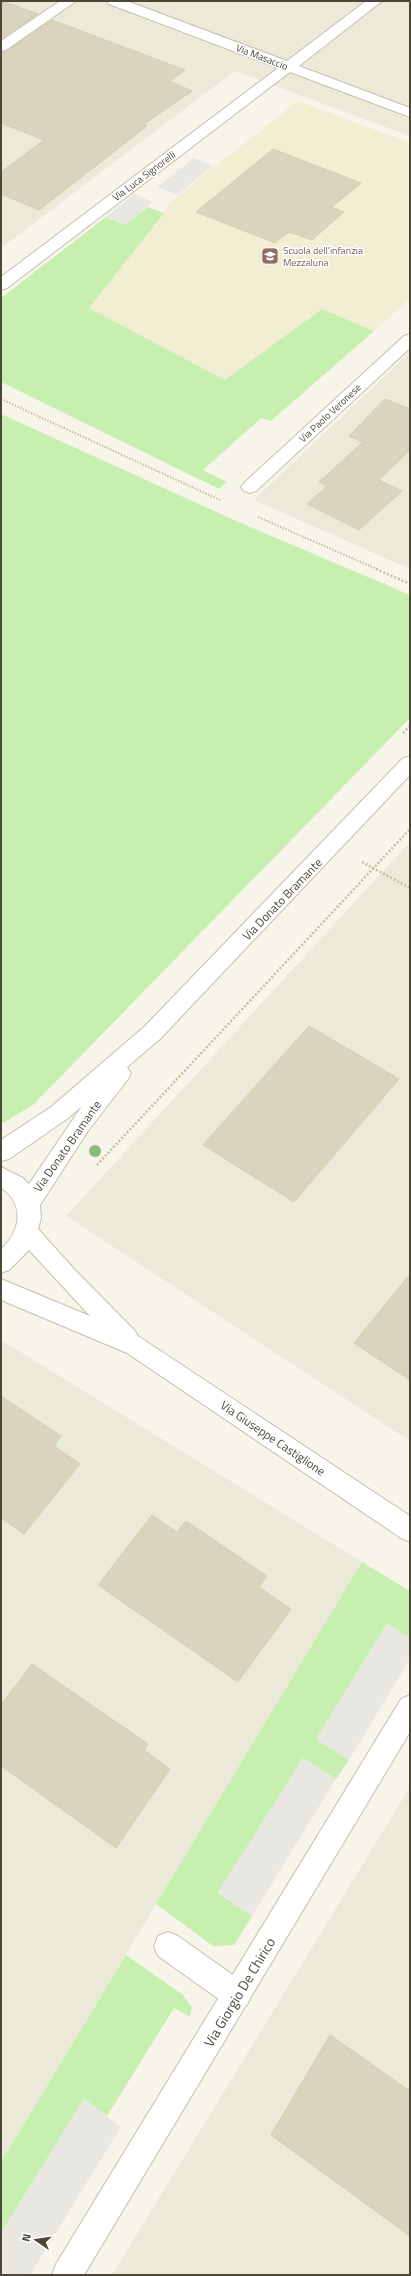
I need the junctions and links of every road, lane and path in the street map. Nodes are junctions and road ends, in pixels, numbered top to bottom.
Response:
1 (69, 1) edge
2 (114, 1) edge
3 (374, 1) edge
4 (1, 47) edge
5 (287, 66) junction
6 (410, 113) edge
7 (1, 285) edge
8 (410, 339) edge
9 (1, 399) edge
10 (250, 487) dead end
11 (223, 502) dead end
12 (252, 514) dead end
13 (410, 584) edge
14 (410, 763) edge
15 (410, 828) edge
16 (152, 1033) junction
17 (1, 1152) edge
18 (94, 1168) dead end
19 (1, 1176) edge
20 (28, 1204) junction
21 (27, 1232) junction
22 (1, 1263) edge
23 (1, 1289) edge
24 (135, 1346) junction
25 (410, 1530) edge
26 (410, 1708) edge
27 (168, 1946) dead end
28 (237, 1995) junction
29 (67, 2275) edge

1 - 4 street
2 - 5 street, Via Masaccio
3 - 5 street, Via Luca Signorelli
5 - 6 street, Via Masaccio
5 - 7 street, Via Luca Signorelli
8 - 10 street, Via Paolo Veronese
9 - 11 path
12 - 13 path
14 - 16 street, Via Donato Bramante
15 - 18 path
16 - 17 street, Via Donato Bramante
16 - 20 street, Via Donato Bramante
19 - 20 street
20 - 21 street
21 - 22 street
21 - 24 street, Via Giuseppe Castiglione
23 - 24 street, Via Giuseppe Castiglione
24 - 25 street, Via Giuseppe Castiglione
26 - 28 street, Via Giorgio De Chirico
27 - 28 street
28 - 29 street, Via Giorgio De Chirico

